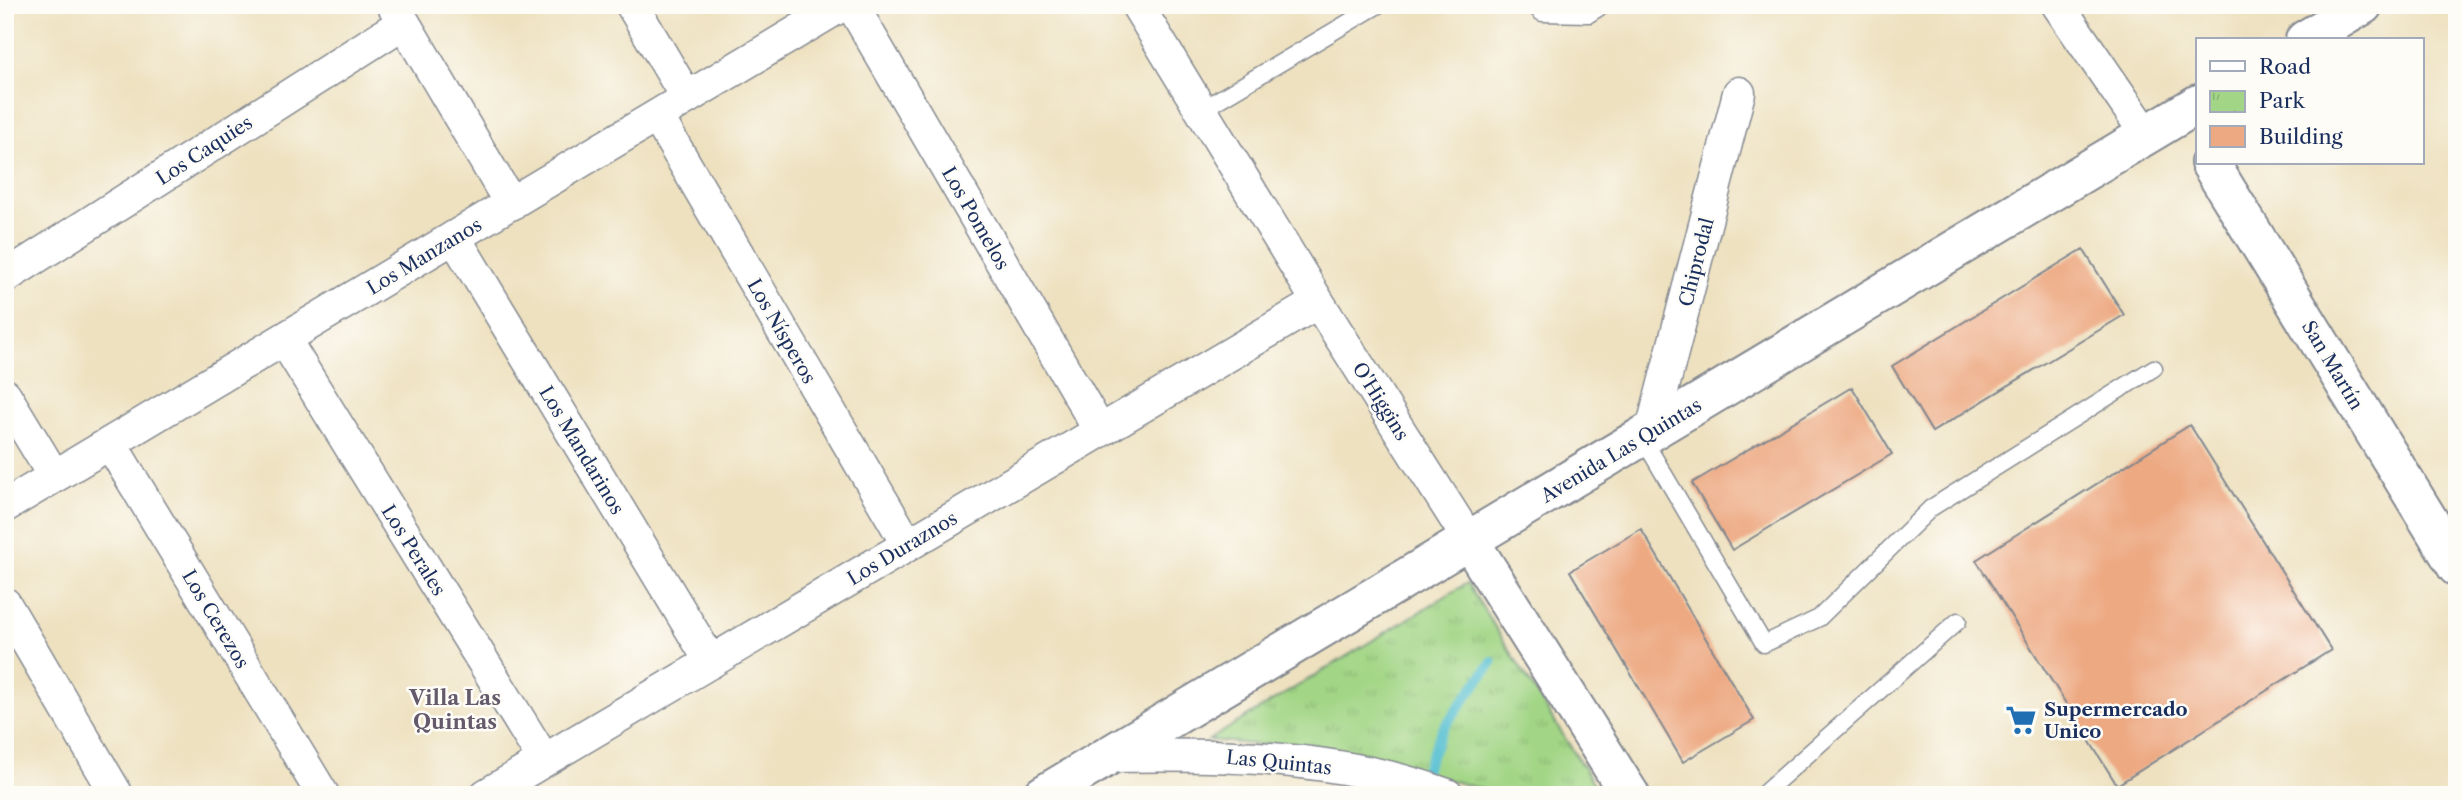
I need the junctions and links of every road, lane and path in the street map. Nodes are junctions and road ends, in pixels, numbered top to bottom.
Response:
1 (632, 5) edge
2 (842, 5) edge
3 (852, 5) edge
4 (1137, 5) edge
5 (1378, 5) edge
6 (1534, 5) edge
7 (1603, 5) edge
8 (2058, 5) edge
9 (2363, 5) edge
10 (398, 14) edge
11 (2308, 38) edge
12 (1739, 93) dead end
13 (687, 98) junction
14 (1201, 110) junction
15 (657, 116) junction
16 (2192, 120) edge
17 (2147, 135) junction
18 (2211, 164) edge
19 (511, 204) junction
20 (454, 237) junction
21 (5, 277) edge
22 (1318, 302) junction
23 (284, 339) junction
24 (2154, 368) dead end
25 (5, 395) edge
26 (1100, 432) junction
27 (1647, 434) junction
28 (110, 443) junction
29 (54, 476) junction
30 (5, 506) edge
31 (1469, 540) junction
32 (908, 545) junction
33 (2457, 567) edge
34 (5, 604) edge
35 (1958, 621) dead end
36 (711, 662) junction
37 (1108, 756) junction
38 (544, 760) junction
39 (1046, 794) edge
40 (117, 795) edge
41 (323, 795) edge
42 (486, 795) edge
43 (1447, 795) edge
44 (1630, 795) edge
45 (1762, 795) edge

1 - 13 street
2 - 13 street, Los Manzanos
3 - 26 street, Los Pomelos
4 - 14 street, O'Higgins
5 - 14 lane
6 - 7 lane
8 - 17 street
9 - 11 street
10 - 19 street
10 - 21 street, Los Caquies
12 - 27 street, Chiprodal
13 - 15 street, Los Manzanos
14 - 22 street, O'Higgins
15 - 19 street, Los Manzanos
15 - 32 street, Los Nísperos
16 - 17 street, Avenida Las Quintas
17 - 27 street, Avenida Las Quintas
18 - 33 street, San Martín
19 - 20 street, Los Manzanos
20 - 23 street, Los Manzanos
20 - 36 street, Los Mandarinos
22 - 26 street, Los Duraznos
22 - 31 street, O'Higgins
23 - 28 street, Los Manzanos
23 - 38 street, Los Perales
24 - 27 lane
25 - 29 street
26 - 32 street, Los Duraznos
27 - 31 street, Avenida Las Quintas
28 - 29 street, Los Manzanos
28 - 41 street, Los Cerezos
29 - 30 street, Los Manzanos
31 - 37 street, Avenida Las Quintas
31 - 44 street, O'Higgins
32 - 36 street, Los Duraznos
34 - 40 street
35 - 45 lane
36 - 38 street, Los Duraznos
37 - 39 street, Avenida Las Quintas
37 - 43 street, Las Quintas
38 - 42 street, Los Duraznos

